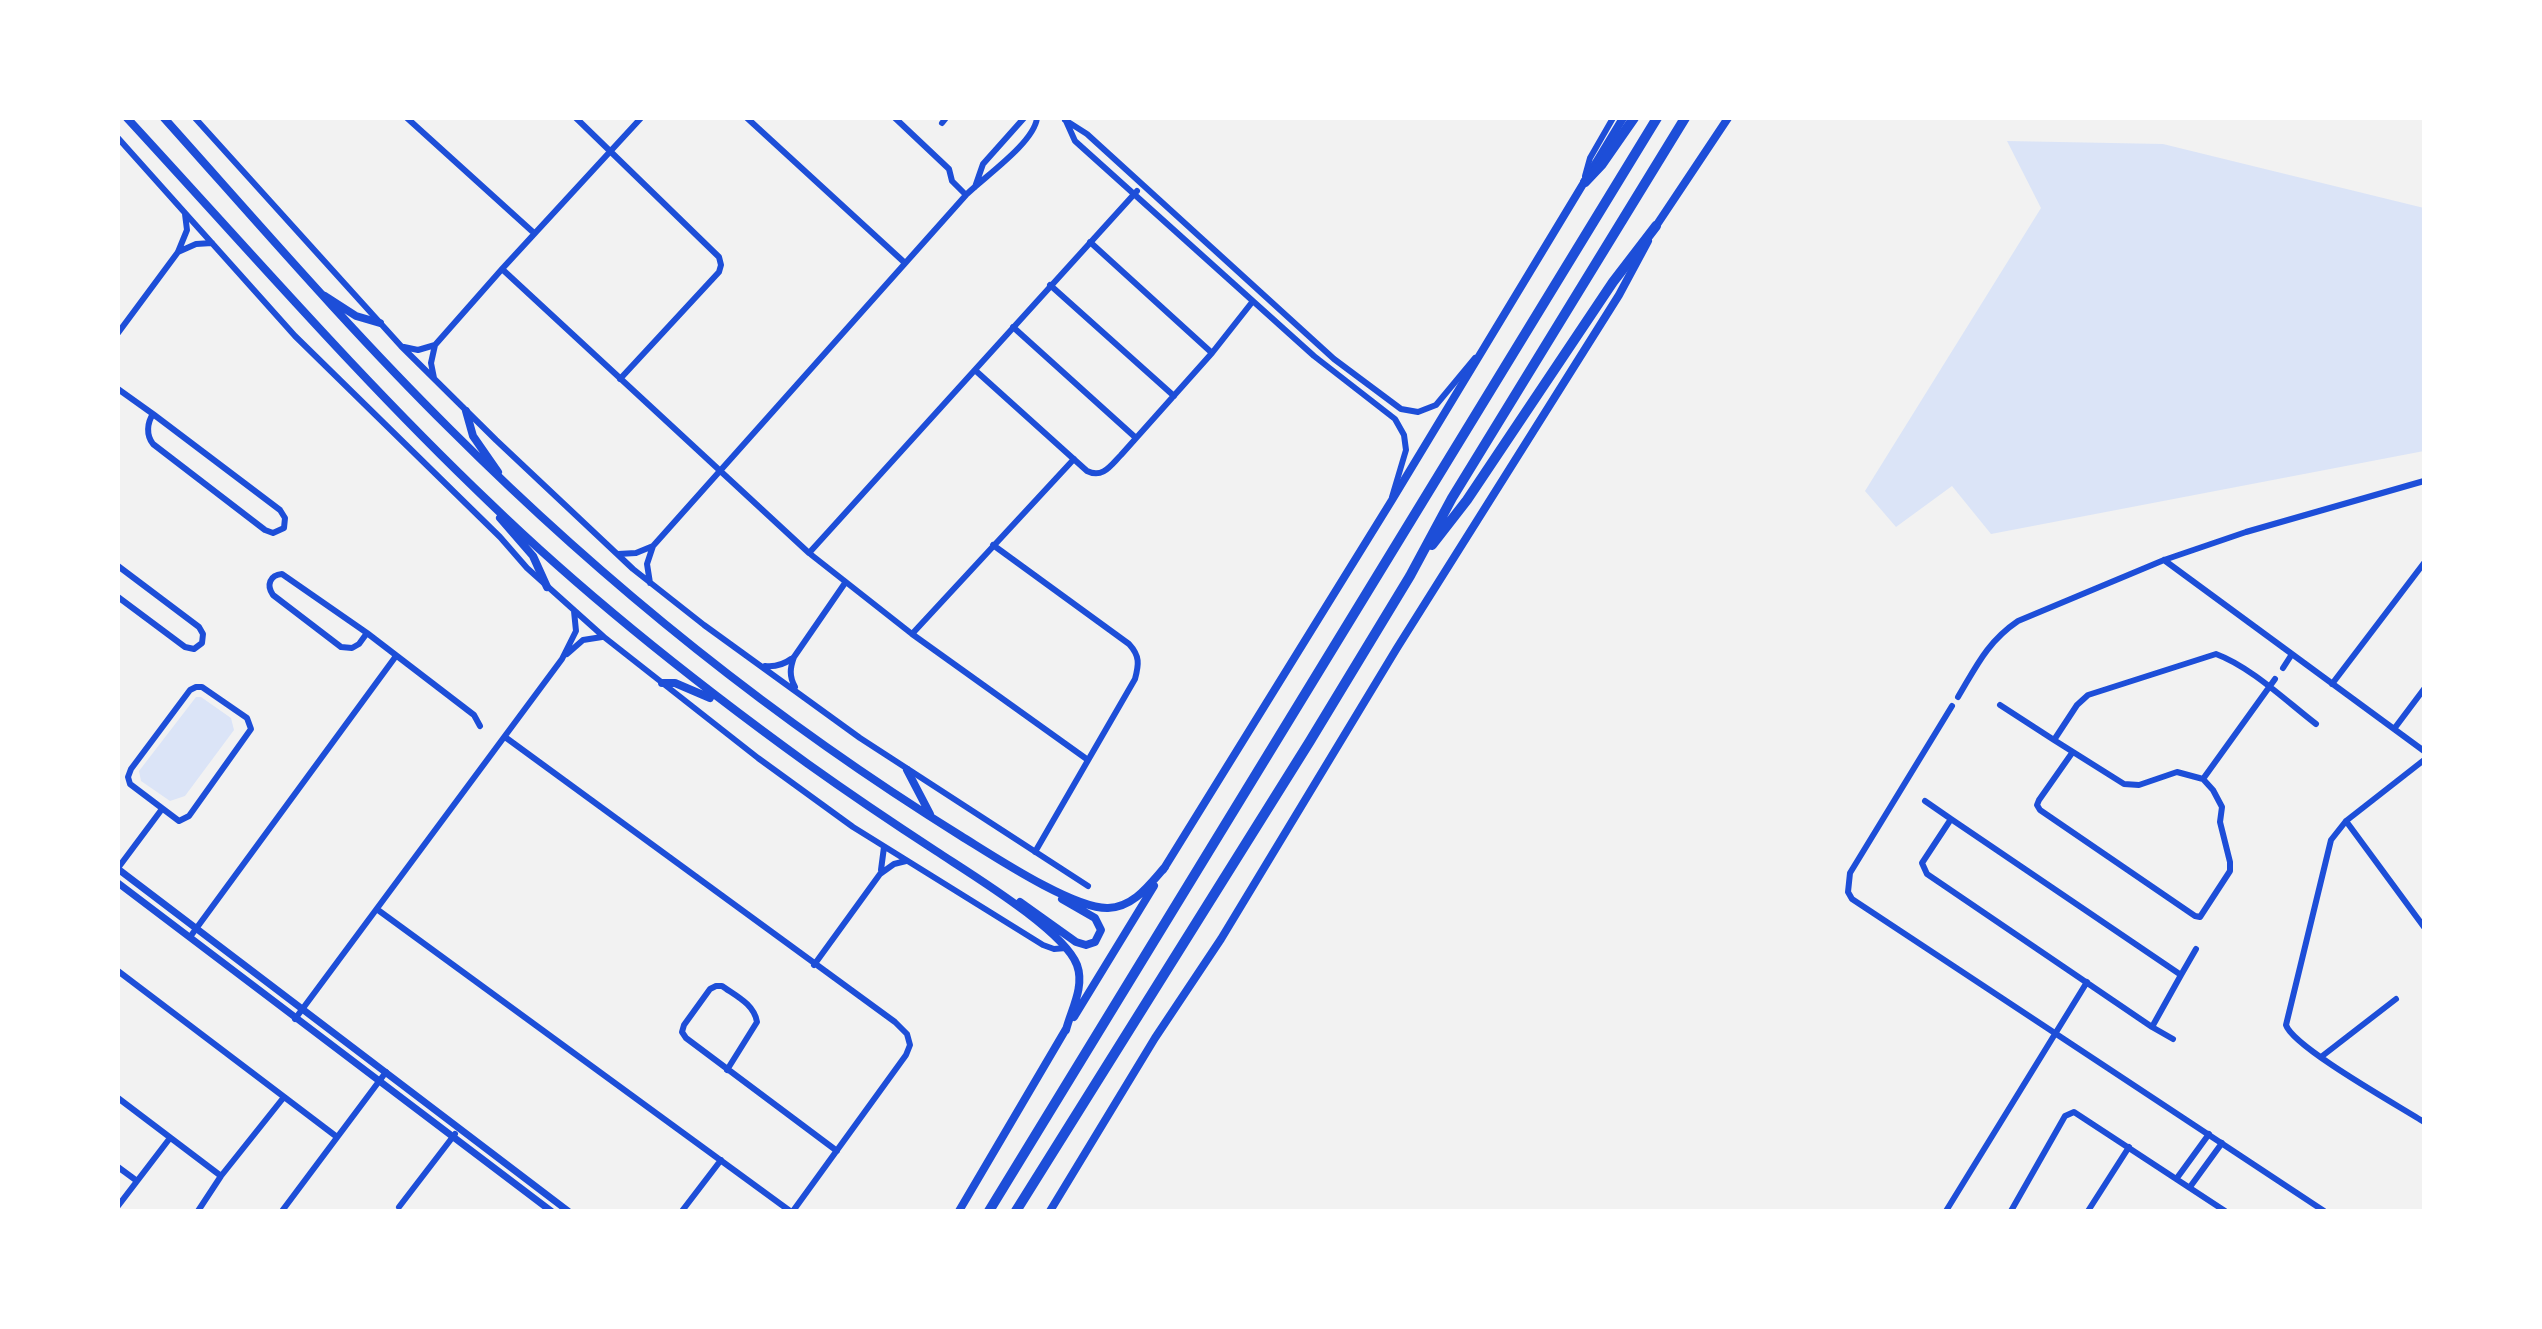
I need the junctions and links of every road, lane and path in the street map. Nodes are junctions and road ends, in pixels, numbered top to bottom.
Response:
1 (127, 118) edge
2 (164, 118) edge
3 (195, 118) edge
4 (407, 118) edge
5 (576, 118) edge
6 (641, 118) edge
7 (747, 118) edge
8 (895, 118) edge
9 (1025, 118) edge
10 (1037, 118) edge
11 (1613, 118) edge
12 (1623, 118) edge
13 (1634, 118) edge
14 (1657, 118) edge
15 (1685, 118) edge
16 (1728, 118) edge
17 (1065, 119) edge
18 (1036, 127) junction
19 (118, 138) edge
20 (612, 150) junction
21 (1585, 182) junction
22 (1142, 186) junction
23 (975, 187) junction
24 (1135, 194) junction
25 (966, 195) junction
26 (185, 213) junction
27 (1656, 226) junction
28 (534, 233) junction
29 (1090, 242) junction
30 (212, 243) junction
31 (178, 252) junction
32 (905, 263) junction
33 (502, 269) junction
34 (1050, 285) junction
35 (322, 294) junction
36 (1253, 301) junction
37 (380, 323) junction
38 (1013, 327) junction
39 (118, 333) edge
40 (435, 345) junction
41 (401, 346) junction
42 (1485, 346) junction
43 (1212, 353) junction
44 (976, 371) junction
45 (620, 379) junction
46 (435, 380) junction
47 (118, 389) edge
48 (1174, 396) junction
49 (466, 411) junction
50 (153, 414) junction
51 (1136, 438) junction
52 (1074, 459) junction
53 (720, 472) junction
54 (502, 480) junction
55 (2424, 481) edge
56 (1392, 500) junction
57 (491, 504) junction
58 (993, 545) junction
59 (653, 546) junction
60 (809, 553) junction
61 (618, 554) junction
62 (1422, 555) junction
63 (2164, 560) junction
64 (2424, 563) edge
65 (118, 566) edge
66 (650, 583) junction
67 (845, 583) junction
68 (547, 587) junction
69 (118, 597) edge
70 (574, 610) junction
71 (367, 633) junction
72 (912, 634) junction
73 (604, 637) junction
74 (2292, 654) junction
75 (396, 656) junction
76 (794, 657) junction
77 (562, 659) junction
78 (761, 665) junction
79 (2283, 668) dead end
80 (2275, 679) dead end
81 (662, 683) junction
82 (2332, 684) junction
83 (2269, 687) junction
84 (2424, 689) edge
85 (796, 690) junction
86 (1958, 697) dead end
87 (2000, 705) dead end
88 (1952, 706) dead end
89 (730, 708) junction
90 (2316, 724) dead end
91 (480, 726) dead end
92 (2394, 729) junction
93 (505, 737) junction
94 (2054, 740) junction
95 (2424, 751) edge
96 (2072, 753) junction
97 (1088, 760) junction
98 (2424, 760) edge
99 (907, 770) junction
100 (2203, 779) junction
101 (1925, 801) dead end
102 (162, 809) junction
103 (933, 818) junction
104 (1951, 819) junction
105 (2346, 821) junction
106 (884, 847) junction
107 (1035, 852) junction
108 (906, 861) junction
109 (1011, 867) junction
110 (1165, 867) junction
111 (118, 868) edge
112 (880, 874) junction
113 (985, 882) junction
114 (118, 883) edge
115 (1088, 886) dead end
116 (378, 910) junction
117 (2424, 927) edge
118 (196, 928) junction
119 (190, 937) junction
120 (1066, 948) junction
121 (2196, 949) dead end
122 (814, 965) junction
123 (118, 971) edge
124 (2181, 975) junction
125 (2087, 982) junction
126 (2396, 999) dead end
127 (301, 1010) junction
128 (295, 1019) junction
129 (2152, 1027) junction
130 (1066, 1030) junction
131 (2055, 1033) junction
132 (2173, 1039) dead end
133 (2321, 1057) junction
134 (727, 1070) junction
135 (386, 1072) junction
136 (381, 1081) junction
137 (284, 1097) junction
138 (118, 1098) edge
139 (2424, 1122) edge
140 (460, 1129) junction
141 (2209, 1134) junction
142 (454, 1136) junction
143 (337, 1137) junction
144 (170, 1138) junction
145 (2222, 1143) junction
146 (2129, 1147) junction
147 (837, 1151) junction
148 (721, 1160) junction
149 (118, 1167) edge
150 (221, 1176) junction
151 (2177, 1178) junction
152 (137, 1181) junction
153 (2190, 1187) junction
154 (118, 1206) edge
155 (398, 1210) edge
156 (198, 1211) edge
157 (282, 1211) edge
158 (551, 1211) edge
159 (568, 1211) edge
160 (682, 1211) edge
161 (791, 1211) edge
162 (959, 1211) edge
163 (989, 1211) edge
164 (1016, 1211) edge
165 (1050, 1211) edge
166 (1946, 1211) edge
167 (2011, 1211) edge
168 (2088, 1211) edge
169 (2225, 1211) edge
170 (2324, 1211) edge

1 - 57 main road
2 - 35 main road
3 - 37 street
4 - 28 street
5 - 20 street
6 - 20 street
7 - 32 street
8 - 25 street
9 - 18 street
9 - 23 street
10 - 18 street
11 - 21 street
12 - 21 main road
13 - 21 highway
14 - 163 highway
15 - 62 highway
16 - 27 main road
17 - 22 street
17 - 24 street
18 - 23 street
19 - 26 street
20 - 28 street
20 - 45 street
21 - 42 main road
22 - 24 street
22 - 42 street
23 - 25 street
24 - 29 street
24 - 36 street
25 - 32 street
26 - 30 street
26 - 31 street
27 - 62 highway
27 - 165 main road
28 - 33 street
29 - 34 street
29 - 43 street
30 - 31 street
30 - 68 street
31 - 39 street
32 - 53 street
33 - 40 street
33 - 45 street
34 - 38 street
34 - 48 street
35 - 37 main road
35 - 54 main road
36 - 43 street
36 - 56 street
37 - 41 street
38 - 44 street
38 - 51 street
40 - 41 street
40 - 46 street
41 - 46 street
42 - 56 main road
43 - 48 street
44 - 52 street
44 - 60 street
45 - 53 street
46 - 49 street
47 - 50 street
48 - 51 street
49 - 54 main road
49 - 61 street
50 - 50 street
51 - 52 street
52 - 58 street
53 - 59 street
53 - 60 street
54 - 103 main road
55 - 63 street
56 - 110 main road
57 - 68 main road
57 - 89 main road
58 - 72 street
58 - 97 street
59 - 61 street
59 - 66 street
60 - 67 street
61 - 66 street
62 - 164 highway
63 - 74 street
63 - 86 street
64 - 82 street
65 - 69 street
66 - 78 street
67 - 72 street
67 - 76 street
68 - 70 street
70 - 73 street
70 - 77 street
71 - 71 street
71 - 75 street
72 - 97 street
73 - 77 street
73 - 81 street
74 - 79 street
74 - 82 street
75 - 91 street
75 - 118 street
76 - 78 street
76 - 85 street
77 - 93 street
78 - 85 street
80 - 83 street
81 - 89 main road
81 - 106 street
82 - 92 street
83 - 90 street
83 - 94 street
83 - 100 street
84 - 92 street
85 - 99 street
87 - 94 street
88 - 131 street
89 - 113 main road
92 - 95 street
93 - 116 street
93 - 122 street
94 - 96 street
96 - 100 street
96 - 100 street
97 - 107 street
98 - 105 street
99 - 103 main road
99 - 107 street
101 - 104 street
102 - 102 street
102 - 111 street
103 - 109 main road
104 - 124 street
104 - 125 street
105 - 117 street
105 - 133 street
106 - 108 street
106 - 112 street
107 - 115 street
108 - 112 street
108 - 120 street
109 - 110 main road
109 - 113 main road
110 - 130 main road
111 - 118 street
112 - 122 street
113 - 120 main road
114 - 119 street
116 - 127 street
116 - 148 street
118 - 119 street
118 - 127 street
119 - 128 street
120 - 130 main road
121 - 124 street
122 - 147 street
123 - 137 street
124 - 129 street
125 - 129 street
125 - 131 street
126 - 133 street
127 - 128 street
127 - 135 street
128 - 136 street
129 - 132 street
130 - 162 main road
131 - 141 street
131 - 166 street
133 - 139 street
134 - 134 street
134 - 147 street
135 - 136 street
135 - 140 street
136 - 142 street
136 - 143 street
137 - 143 street
137 - 150 street
138 - 144 street
140 - 142 street
140 - 159 street
141 - 145 street
141 - 151 street
142 - 155 street
142 - 158 street
143 - 157 street
144 - 150 street
144 - 152 street
145 - 153 street
145 - 170 street
146 - 151 street
146 - 167 street
146 - 168 street
147 - 161 street
148 - 160 street
148 - 161 street
149 - 152 street
150 - 156 street
151 - 153 street
152 - 154 street
153 - 169 street

